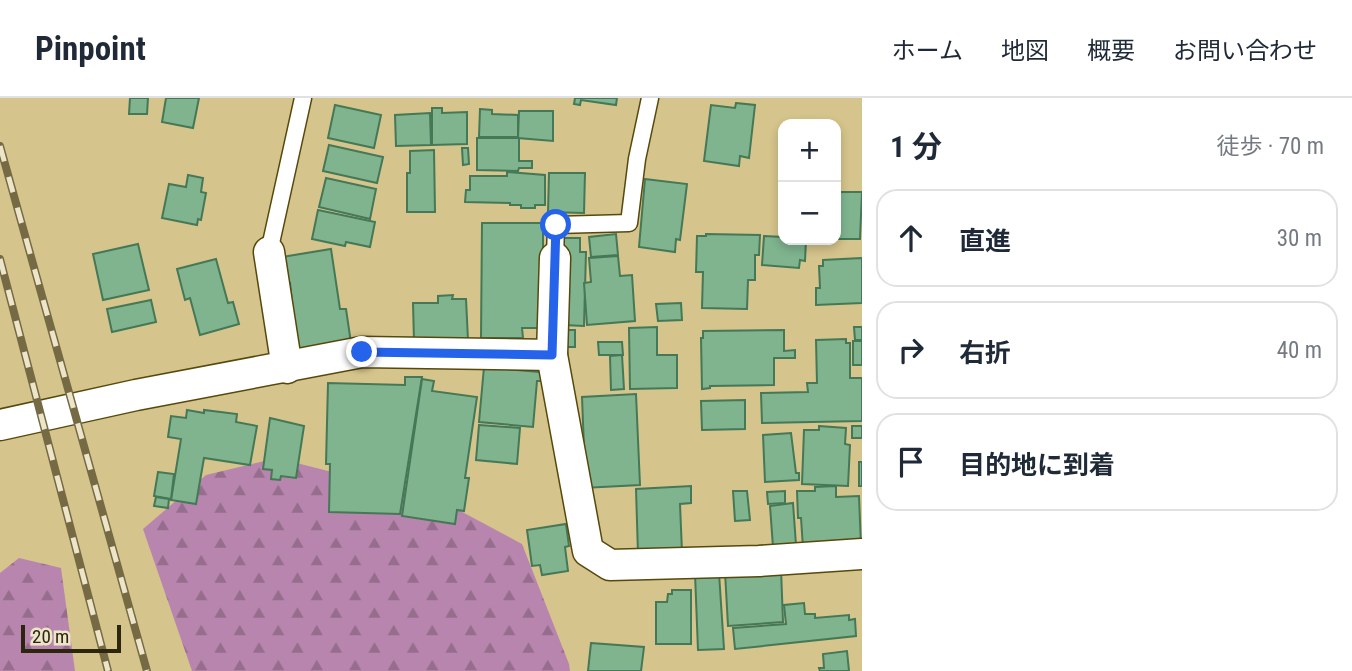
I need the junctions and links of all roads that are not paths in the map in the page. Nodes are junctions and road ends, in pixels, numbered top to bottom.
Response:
1 (303, 98) edge
2 (650, 98) edge
3 (269, 253) joint
4 (555, 258) joint
5 (552, 355) junction
6 (287, 368) junction
7 (0, 425) edge
8 (862, 554) edge

1 - 3 lane
2 - 4 lane
3 - 6 street
4 - 5 street
5 - 6 street
5 - 8 street
6 - 7 street

